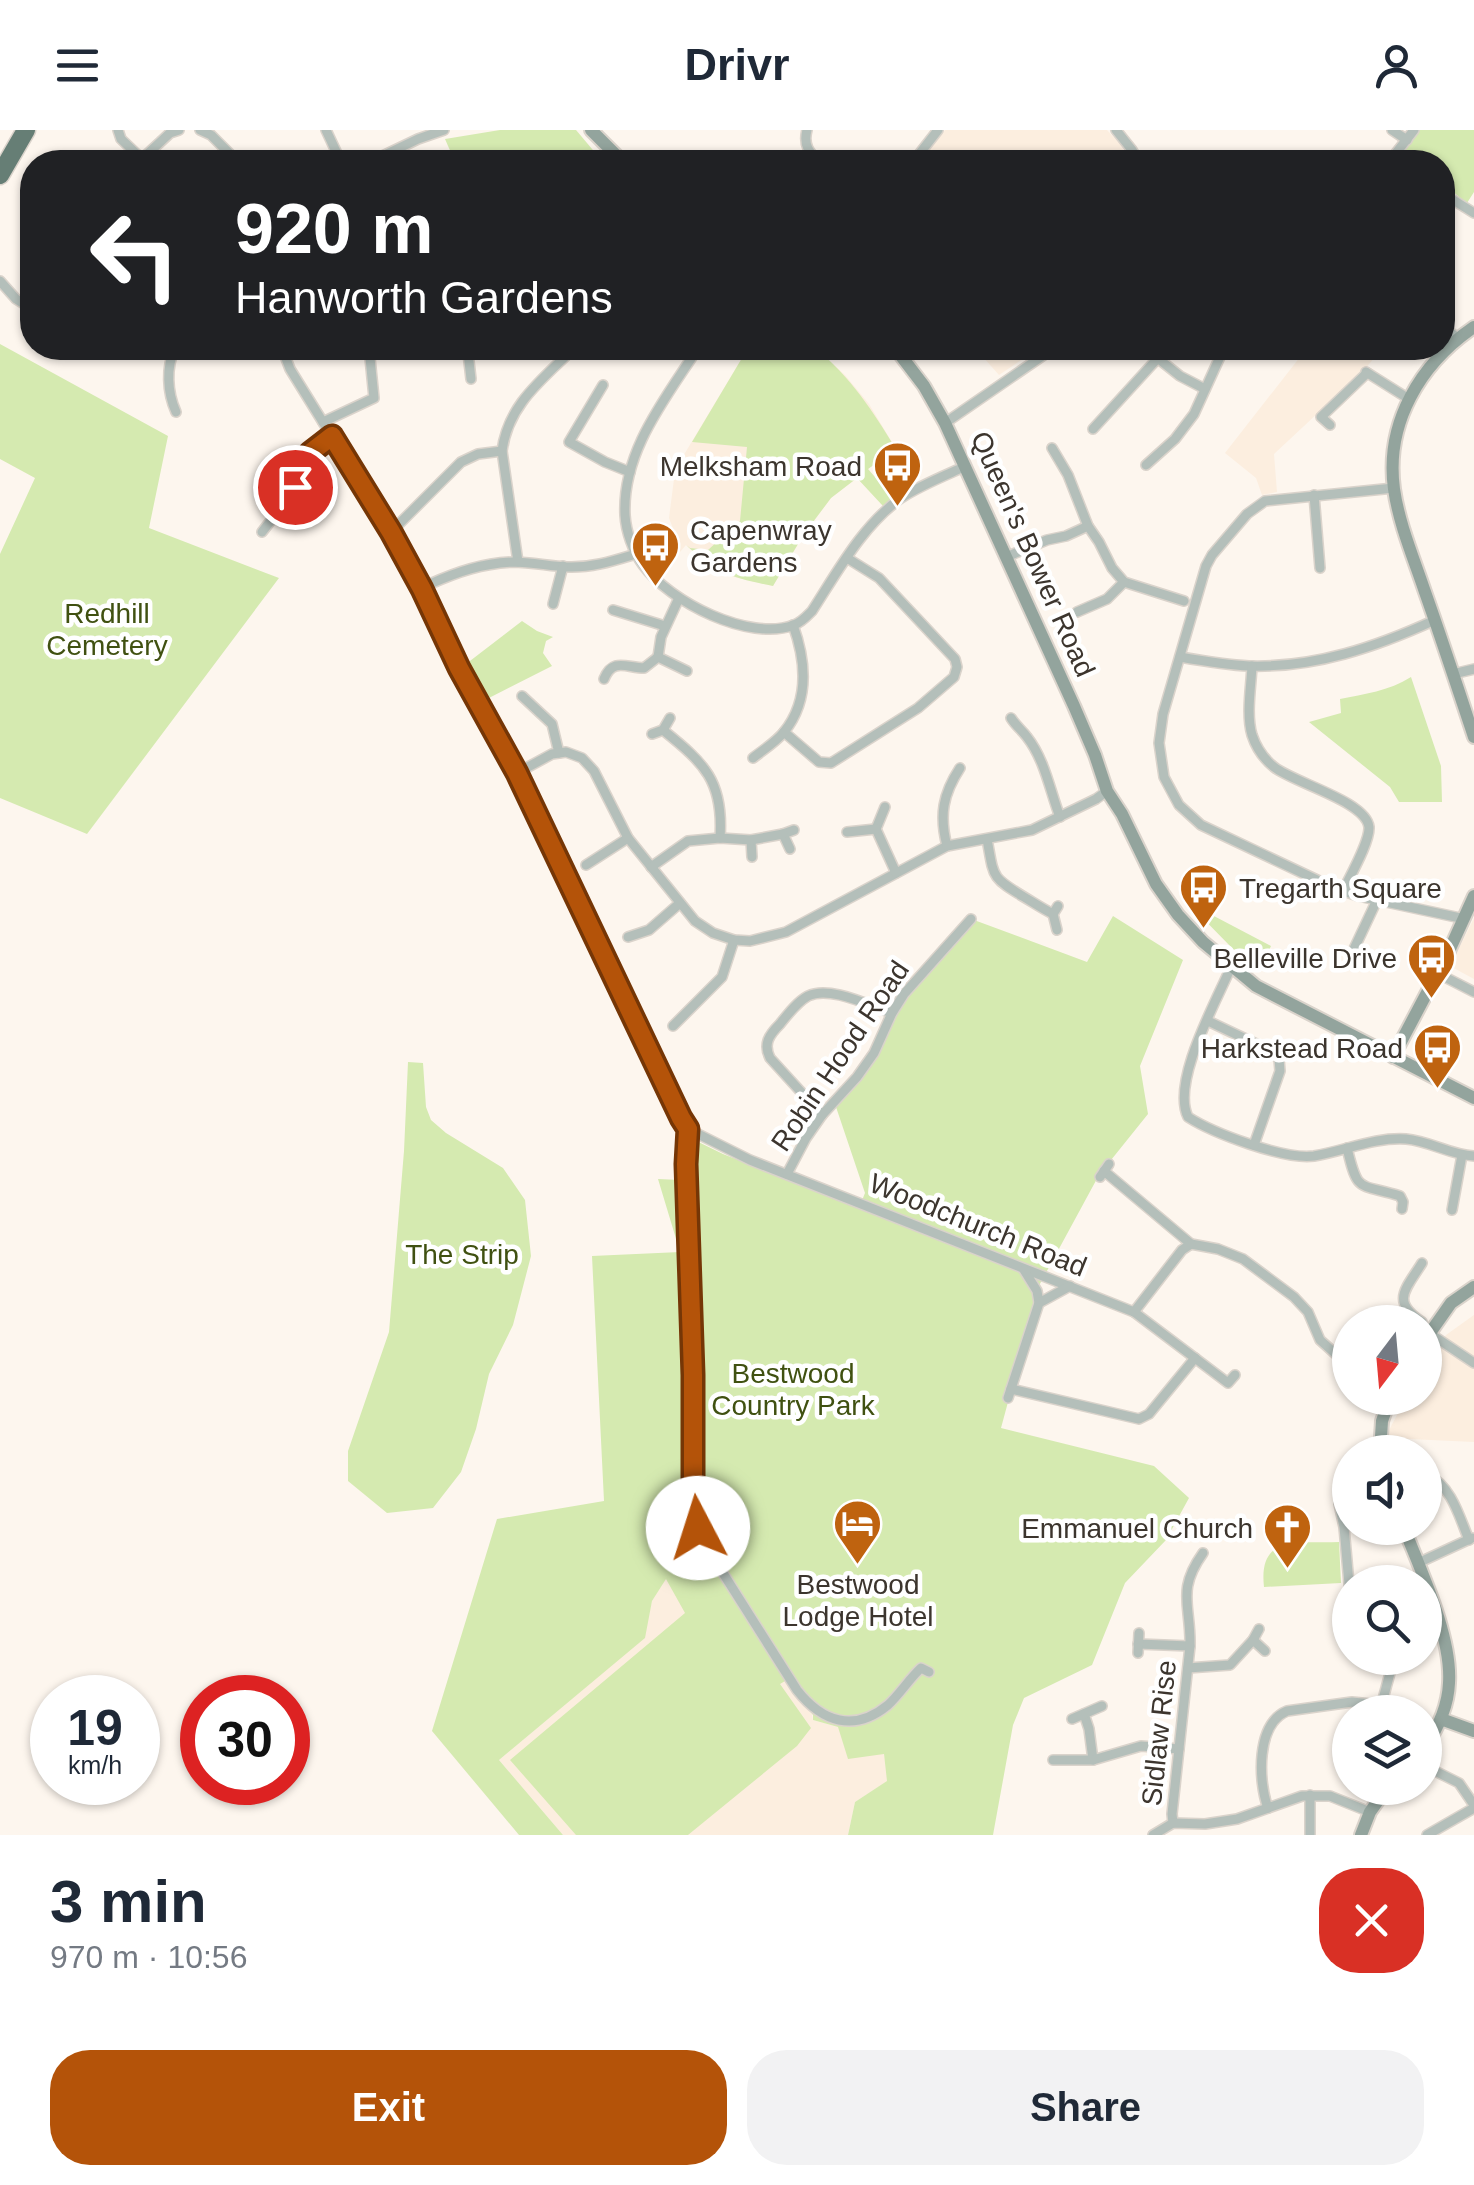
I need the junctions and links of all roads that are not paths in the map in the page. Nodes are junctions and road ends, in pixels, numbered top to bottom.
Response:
1 (26, 130) edge
2 (118, 130) edge
3 (178, 130) edge
4 (200, 130) edge
5 (444, 130) edge
6 (591, 130) edge
7 (938, 130) edge
8 (1116, 130) edge
9 (1392, 130) edge
10 (1414, 130) edge
11 (1407, 140) junction
12 (131, 150) edge
13 (155, 150) edge
14 (226, 150) edge
15 (397, 150) edge
16 (610, 150) edge
17 (922, 150) edge
18 (1132, 150) edge
19 (1400, 150) edge
20 (0, 175) edge
21 (0, 282) edge
22 (20, 302) edge
23 (1474, 327) edge
24 (1455, 336) edge
25 (1458, 338) junction
26 (1455, 341) edge
27 (171, 360) edge
28 (287, 360) edge
29 (370, 360) edge
30 (469, 360) edge
31 (562, 360) edge
32 (690, 360) edge
33 (904, 360) edge
34 (1037, 360) edge
35 (1156, 360) edge
36 (1158, 360) edge
37 (1218, 360) edge
38 (1435, 360) edge
39 (471, 379) dead end
40 (603, 385) dead end
41 (1205, 389) junction
42 (1408, 399) junction
43 (176, 412) dead end
44 (323, 422) junction
45 (945, 423) junction
46 (1330, 425) dead end
47 (1093, 429) dead end
48 (332, 436) junction
49 (1052, 448) dead end
50 (502, 452) junction
51 (1150, 457) dead end
52 (966, 466) junction
53 (630, 472) junction
54 (1394, 488) junction
55 (1314, 496) junction
56 (399, 524) dead end
57 (1088, 526) junction
58 (268, 528) dead end
59 (636, 554) junction
60 (1006, 557) junction
61 (846, 558) junction
62 (1306, 558) dead end
63 (518, 562) junction
64 (563, 566) junction
65 (1124, 582) junction
66 (430, 584) dead end
67 (551, 598) dead end
68 (679, 598) junction
69 (1106, 599) junction
70 (1184, 600) dead end
71 (1112, 610) dead end
72 (1078, 612) dead end
73 (619, 616) dead end
74 (1435, 620) junction
75 (793, 625) junction
76 (665, 626) junction
77 (658, 657) junction
78 (1180, 657) junction
79 (594, 664) dead end
80 (1252, 666) junction
81 (1474, 669) edge
82 (687, 671) dead end
83 (1453, 674) junction
84 (522, 696) dead end
85 (670, 718) dead end
86 (1011, 718) dead end
87 (784, 732) junction
88 (1474, 737) edge
89 (559, 753) junction
90 (753, 758) dead end
91 (960, 768) dead end
92 (517, 773) junction
93 (1107, 790) junction
94 (884, 807) dead end
95 (1060, 817) junction
96 (876, 829) junction
97 (794, 830) dead end
98 (847, 832) dead end
99 (783, 834) junction
100 (628, 838) junction
101 (720, 838) junction
102 (988, 839) junction
103 (751, 840) junction
104 (947, 846) junction
105 (790, 850) dead end
106 (752, 857) dead end
107 (596, 858) junction
108 (586, 866) dead end
109 (651, 867) junction
110 (603, 870) dead end
111 (896, 873) junction
112 (1343, 891) junction
113 (1474, 896) edge
114 (1377, 900) junction
115 (680, 903) junction
116 (971, 919) dead end
117 (1465, 919) junction
118 (1057, 930) dead end
119 (628, 938) dead end
120 (734, 940) junction
121 (1359, 946) dead end
122 (1232, 967) junction
123 (1437, 973) junction
124 (1474, 992) edge
125 (892, 1013) junction
126 (1208, 1021) junction
127 (673, 1026) dead end
128 (1393, 1057) junction
129 (1474, 1098) edge
130 (822, 1115) junction
131 (688, 1129) junction
132 (1254, 1145) junction
133 (1347, 1148) junction
134 (1462, 1155) junction
135 (1474, 1156) edge
136 (1105, 1171) dead end
137 (787, 1174) junction
138 (1402, 1209) dead end
139 (1452, 1210) dead end
140 (1191, 1244) junction
141 (1407, 1266) dead end
142 (1023, 1268) junction
143 (1070, 1286) junction
144 (1474, 1287) edge
145 (1039, 1303) junction
146 (1404, 1305) edge
147 (1134, 1312) junction
148 (1442, 1313) edge
149 (1442, 1341) edge
150 (1332, 1351) edge
151 (1195, 1358) junction
152 (1474, 1364) edge
153 (1234, 1375) dead end
154 (1442, 1485) edge
155 (1472, 1538) edge
156 (1411, 1545) edge
157 (1418, 1562) junction
158 (1207, 1568) dead end
159 (1258, 1630) dead end
160 (1253, 1640) junction
161 (1138, 1643) dead end
162 (1190, 1646) junction
163 (1266, 1651) dead end
164 (1188, 1668) junction
165 (929, 1672) dead end
166 (1332, 1705) edge
167 (1102, 1706) dead end
168 (1084, 1714) junction
169 (1442, 1715) edge
170 (1072, 1719) dead end
171 (1442, 1719) edge
172 (1474, 1731) edge
173 (1179, 1749) junction
174 (1093, 1760) junction
175 (1446, 1762) dead end
176 (1060, 1764) dead end
177 (1310, 1795) junction
178 (1375, 1805) edge
179 (1474, 1807) edge
180 (1268, 1808) junction
181 (1370, 1812) junction
182 (1215, 1822) junction
183 (1174, 1824) junction
184 (1153, 1835) edge
185 (1216, 1835) edge
186 (1310, 1835) edge
187 (1363, 1835) edge
188 (1428, 1835) edge

1 - 20 highway
2 - 12 street
3 - 13 street
4 - 14 street
5 - 15 street
6 - 16 street
7 - 17 street
8 - 18 street
9 - 11 street
10 - 11 street
11 - 19 street
21 - 22 street
23 - 25 street
24 - 25 street
25 - 26 street
27 - 43 street
28 - 44 street
29 - 44 street
30 - 39 street
31 - 50 street
32 - 53 street
33 - 45 street, Queen's Bower Road
34 - 45 street
35 - 47 street
36 - 41 street
37 - 41 street
38 - 42 street
40 - 53 street
41 - 51 street
42 - 46 street
42 - 54 street
44 - 48 street
45 - 52 street, Queen's Bower Road
48 - 58 street
48 - 92 street
49 - 57 street
50 - 56 street
50 - 63 street
52 - 60 street, Queen's Bower Road
52 - 61 street
53 - 59 street
54 - 55 street
54 - 74 street
55 - 62 street
55 - 78 street
57 - 60 street
57 - 65 street
59 - 64 street
59 - 68 street
60 - 93 street, Queen's Bower Road
61 - 75 street
61 - 87 street
63 - 64 street
63 - 66 street
64 - 67 street
65 - 69 street
65 - 70 street
68 - 75 street
68 - 76 street
69 - 71 street
69 - 72 street
73 - 76 street
74 - 80 street
74 - 83 street
75 - 87 street
76 - 77 street
77 - 79 street
77 - 82 street
78 - 80 street
78 - 112 street
80 - 112 street
81 - 83 street
83 - 88 street
84 - 89 street
85 - 101 street
86 - 95 street
87 - 90 street
89 - 92 street
89 - 100 street
91 - 104 street
92 - 131 street
93 - 95 street
93 - 122 street, Queen's Bower Road
94 - 96 street
95 - 102 street
96 - 98 street
96 - 111 street
97 - 99 street
99 - 103 street
99 - 105 street
100 - 107 street
100 - 109 street
101 - 103 street
101 - 109 street
102 - 104 street
102 - 118 street
103 - 106 street
104 - 111 street
107 - 108 street
107 - 110 street
109 - 115 street
111 - 120 street
112 - 114 street
113 - 117 street
114 - 117 street
114 - 121 street
115 - 119 street
115 - 120 street
116 - 125 street, Robin Hood Road
117 - 123 street
120 - 127 street
122 - 126 street
122 - 128 street, Queen's Bower Road
123 - 124 street
123 - 128 street
125 - 130 street, Robin Hood Road
125 - 130 street
126 - 132 street
126 - 132 street
128 - 129 street, Queen's Bower Road
130 - 137 street, Robin Hood Road
131 - 137 street, Woodchurch Road
131 - 165 street
132 - 133 street
133 - 134 street
133 - 138 street
134 - 135 street
134 - 139 street
136 - 140 street
137 - 142 street, Woodchurch Road
140 - 147 street
140 - 150 street
141 - 146 street
142 - 143 street, Woodchurch Road
142 - 145 street
143 - 145 street
143 - 147 street, Woodchurch Road
144 - 148 street
145 - 151 street
147 - 151 street, Woodchurch Road
149 - 152 street
151 - 153 street, Woodchurch Road
154 - 155 street
155 - 157 street
156 - 157 street
157 - 169 street
158 - 162 street, Sidlaw Rise
159 - 160 street
160 - 163 street
160 - 164 street
161 - 162 street, Sidlaw Rise
162 - 164 street, Sidlaw Rise
164 - 173 street, Sidlaw Rise
166 - 180 street
167 - 168 street
168 - 170 street
168 - 174 street
171 - 172 street
173 - 174 street
173 - 183 street, Sidlaw Rise
174 - 176 street
175 - 179 street
177 - 180 street
177 - 181 street
177 - 186 street
178 - 181 street
179 - 188 street
180 - 182 street
181 - 187 street
182 - 183 street
182 - 185 street
183 - 184 street

